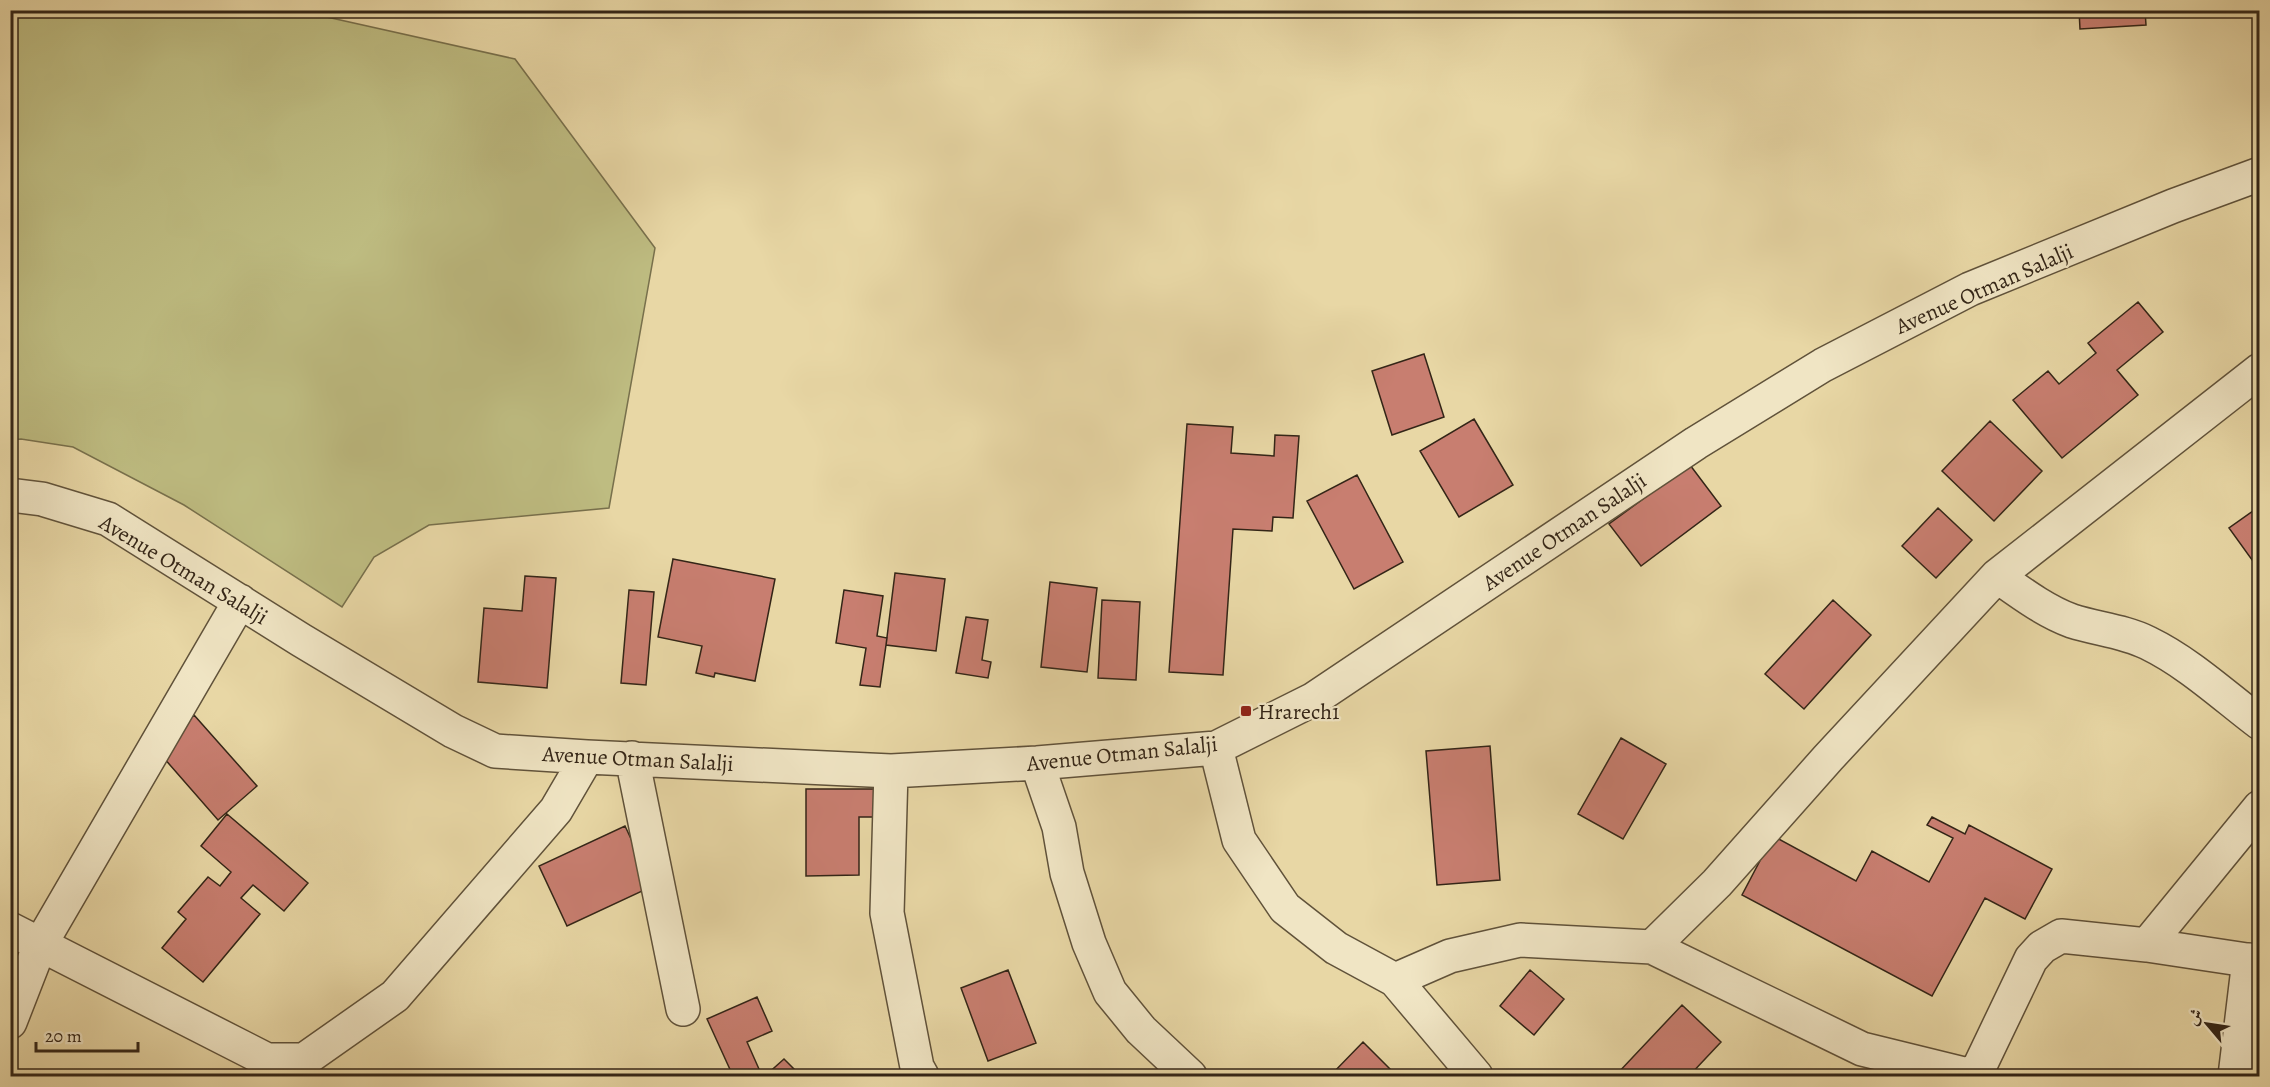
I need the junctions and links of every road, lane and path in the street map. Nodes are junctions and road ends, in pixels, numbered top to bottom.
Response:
1 (2257, 166) edge
2 (2259, 370) edge
3 (10, 495) edge
4 (1997, 576) junction
5 (240, 601) junction
6 (2259, 723) edge
7 (1216, 748) junction
8 (587, 757) junction
9 (632, 758) junction
10 (1036, 763) junction
11 (891, 771) junction
12 (2259, 807) edge
13 (10, 929) edge
14 (40, 945) junction
15 (2147, 945) junction
16 (1652, 947) junction
17 (2254, 961) edge
18 (1395, 980) junction
19 (683, 1009) dead end
20 (10, 1022) edge
21 (922, 1077) edge
22 (1190, 1077) edge
23 (1476, 1077) edge
24 (1973, 1077) edge
25 (2235, 1077) edge

1 - 7 street, Avenue Otman Salalji
2 - 4 street
3 - 5 street, Avenue Otman Salalji
4 - 6 street
4 - 16 street
5 - 8 street, Avenue Otman Salalji
5 - 14 street
7 - 10 street, Avenue Otman Salalji
7 - 18 street
8 - 9 street, Avenue Otman Salalji
8 - 14 street
9 - 11 street, Avenue Otman Salalji
9 - 19 street
10 - 11 street, Avenue Otman Salalji
10 - 22 street
11 - 21 street
12 - 15 street
13 - 14 street
14 - 20 street
15 - 17 street
15 - 24 street
16 - 18 street
16 - 24 street
17 - 25 street
18 - 23 street

